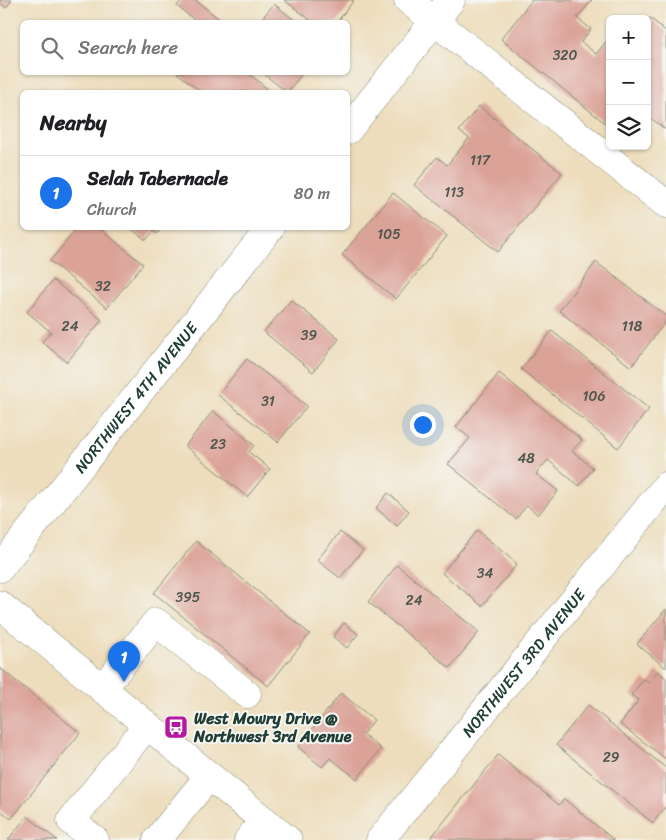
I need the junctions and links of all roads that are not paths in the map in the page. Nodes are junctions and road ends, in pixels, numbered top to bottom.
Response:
1 (408, 0) edge
2 (451, 0) edge
3 (434, 21) junction
4 (350, 127) edge
5 (666, 204) edge
6 (268, 230) edge
7 (666, 486) edge
8 (0, 568) edge
9 (0, 605) edge
10 (102, 689) junction
11 (247, 694) dead end
12 (146, 724) junction
13 (209, 776) junction
14 (256, 830) edge
15 (95, 840) edge
16 (157, 840) edge
17 (288, 840) edge
18 (380, 840) edge

1 - 3 street
2 - 3 street
3 - 4 street
3 - 5 street
6 - 8 street, NORTHWEST 4TH AVENUE
7 - 18 street, NORTHWEST 3RD AVENUE
9 - 10 street
10 - 11 street
10 - 12 street
12 - 13 street
12 - 15 street
13 - 14 street
13 - 16 street
14 - 17 street

